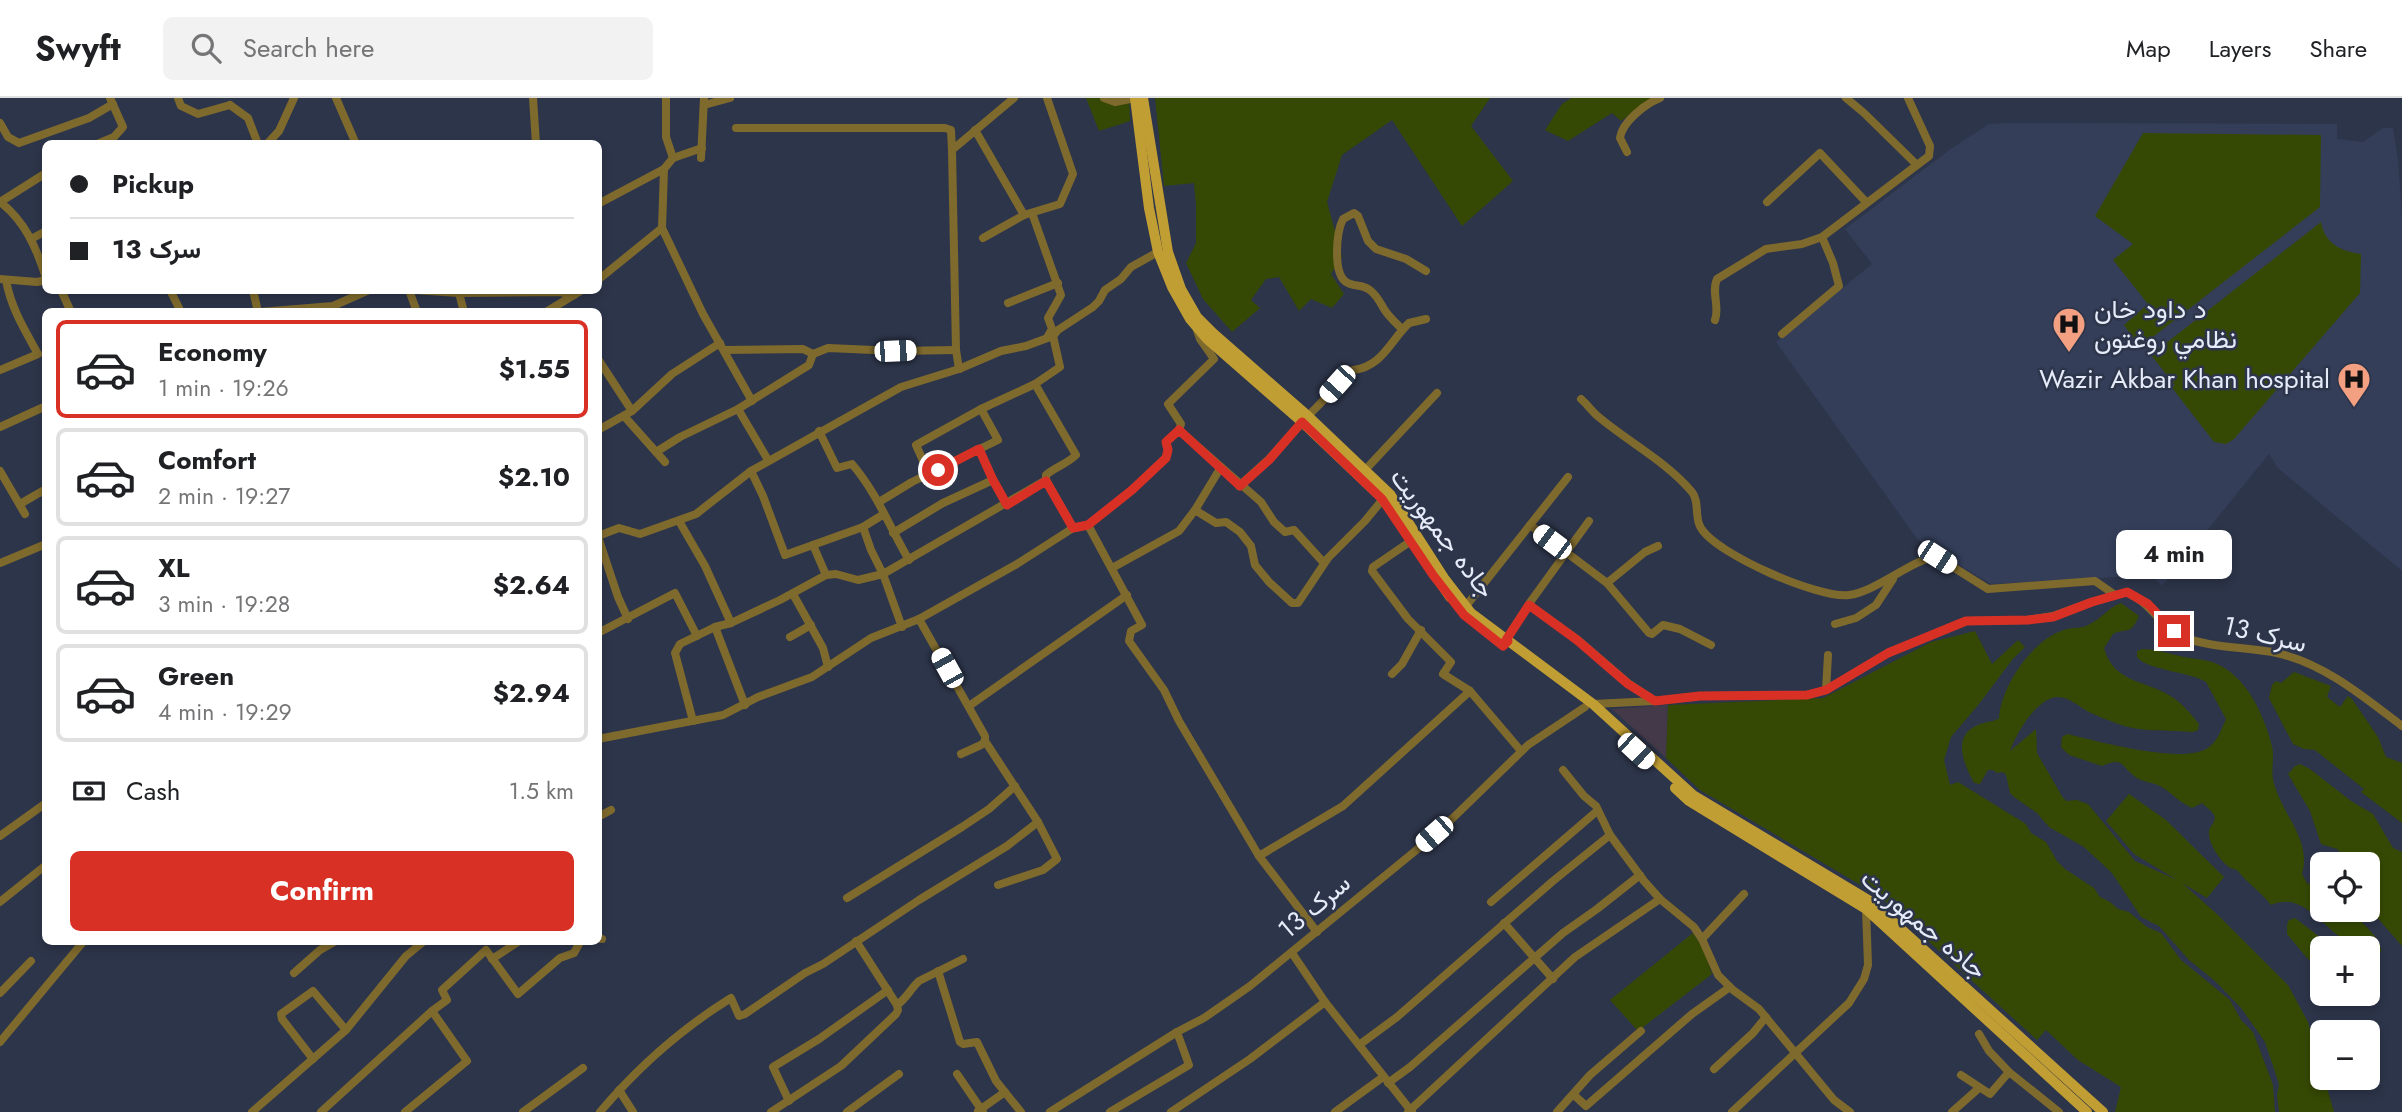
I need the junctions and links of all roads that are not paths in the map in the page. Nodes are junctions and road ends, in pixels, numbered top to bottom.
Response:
1 (178, 98) edge
2 (294, 98) edge
3 (335, 98) edge
4 (533, 98) edge
5 (666, 98) edge
6 (730, 98) edge
7 (1014, 98) edge
8 (1047, 98) edge
9 (1104, 98) edge
10 (1135, 98) edge
11 (1143, 98) edge
12 (1660, 98) edge
13 (1846, 98) edge
14 (1908, 98) edge
15 (111, 101) edge
16 (231, 102) edge
17 (704, 102) edge
18 (0, 123) edge
19 (736, 128) dead end
20 (975, 130) junction
21 (114, 140) edge
22 (256, 140) edge
23 (271, 140) edge
24 (354, 140) edge
25 (536, 140) edge
26 (952, 150) junction
27 (1627, 152) dead end
28 (674, 158) junction
29 (1917, 165) junction
30 (664, 169) junction
31 (42, 176) edge
32 (0, 202) edge
33 (602, 202) edge
34 (1767, 202) dead end
35 (1866, 202) junction
36 (1028, 214) junction
37 (662, 228) junction
38 (42, 233) edge
39 (1822, 237) junction
40 (982, 238) dead end
41 (30, 239) junction
42 (1158, 251) junction
43 (42, 269) edge
44 (1426, 271) dead end
45 (602, 276) edge
46 (3, 279) edge
47 (42, 280) edge
48 (1058, 283) junction
49 (360, 294) edge
50 (576, 294) edge
51 (561, 302) junction
52 (1009, 303) dead end
53 (308, 308) edge
54 (552, 308) edge
55 (565, 308) edge
56 (1426, 319) dead end
57 (1715, 320) dead end
58 (1197, 327) junction
59 (1402, 329) junction
60 (1782, 334) dead end
61 (1050, 337) junction
62 (722, 346) junction
63 (956, 350) junction
64 (813, 354) junction
65 (602, 366) edge
66 (959, 369) junction
67 (0, 370) edge
68 (1035, 384) junction
69 (1437, 393) dead end
70 (1581, 400) dead end
71 (752, 401) junction
72 (42, 408) edge
73 (738, 409) junction
74 (981, 409) junction
75 (628, 414) junction
76 (1305, 419) junction
77 (0, 427) edge
78 (602, 428) edge
79 (1179, 430) junction
80 (819, 431) junction
81 (979, 449) junction
82 (656, 452) junction
83 (768, 460) junction
84 (665, 462) dead end
85 (1221, 467) junction
86 (1366, 469) junction
87 (0, 471) edge
88 (751, 471) junction
89 (929, 474) junction
90 (1568, 477) dead end
91 (993, 480) junction
92 (1046, 481) junction
93 (1240, 486) junction
94 (42, 491) edge
95 (1382, 499) junction
96 (879, 502) junction
97 (20, 504) junction
98 (1007, 505) junction
99 (1195, 510) junction
100 (25, 514) dead end
101 (884, 514) junction
102 (679, 521) junction
103 (1589, 521) dead end
104 (1088, 525) junction
105 (1530, 525) junction
106 (863, 527) junction
107 (1073, 528) junction
108 (893, 533) junction
109 (602, 535) edge
110 (1410, 541) junction
111 (813, 545) junction
112 (42, 546) edge
113 (1658, 546) dead end
114 (602, 549) edge
115 (1567, 552) junction
116 (909, 560) junction
117 (0, 563) edge
118 (1324, 563) junction
119 (1112, 568) junction
120 (883, 573) junction
121 (826, 575) junction
122 (1895, 577) junction
123 (1607, 583) junction
124 (793, 594) junction
125 (1127, 595) junction
126 (2115, 595) junction
127 (1529, 605) junction
128 (1466, 606) junction
129 (628, 619) junction
130 (919, 620) junction
131 (732, 623) junction
132 (1835, 624) dead end
133 (811, 625) junction
134 (715, 627) junction
135 (902, 627) junction
136 (602, 631) edge
137 (1421, 631) junction
138 (697, 636) junction
139 (790, 637) dead end
140 (1506, 642) junction
141 (1711, 645) dead end
142 (1828, 655) dead end
143 (828, 667) junction
144 (1392, 674) dead end
145 (1826, 690) junction
146 (1470, 691) junction
147 (1655, 701) junction
148 (745, 705) junction
149 (1589, 705) junction
150 (969, 706) junction
151 (694, 721) junction
152 (2402, 726) edge
153 (602, 738) edge
154 (985, 741) junction
155 (1521, 751) junction
156 (961, 754) dead end
157 (1563, 770) dead end
158 (1015, 786) junction
159 (42, 806) edge
160 (611, 810) dead end
161 (1597, 811) junction
162 (602, 815) edge
163 (1038, 822) junction
164 (1610, 835) junction
165 (0, 836) edge
166 (1259, 856) junction
167 (42, 867) edge
168 (1640, 875) junction
169 (998, 885) dead end
170 (1744, 894) dead end
171 (848, 898) dead end
172 (1660, 899) junction
173 (0, 902) edge
174 (1491, 902) dead end
175 (1866, 909) junction
176 (1504, 923) junction
177 (1317, 932) junction
178 (1702, 939) junction
179 (856, 941) junction
180 (81, 945) edge
181 (330, 945) edge
182 (419, 945) edge
183 (482, 945) edge
184 (513, 945) edge
185 (578, 945) edge
186 (486, 950) junction
187 (1292, 953) junction
188 (1535, 958) junction
189 (492, 959) junction
190 (963, 959) dead end
191 (31, 961) dead end
192 (938, 971) junction
193 (294, 973) dead end
194 (1553, 979) junction
195 (1730, 987) junction
196 (888, 990) junction
197 (0, 993) edge
198 (1325, 1002) junction
199 (897, 1005) junction
200 (432, 1011) junction
201 (1766, 1017) junction
202 (346, 1030) junction
203 (1641, 1031) dead end
204 (1177, 1032) junction
205 (1979, 1034) dead end
206 (0, 1042) edge
207 (1359, 1045) junction
208 (1795, 1052) junction
209 (313, 1059) junction
210 (583, 1068) dead end
211 (1714, 1069) dead end
212 (2010, 1072) junction
213 (899, 1074) dead end
214 (957, 1074) dead end
215 (1961, 1075) dead end
216 (1385, 1080) junction
217 (1979, 1088) junction
218 (619, 1090) junction
219 (1004, 1092) junction
220 (1574, 1095) junction
221 (789, 1101) junction
222 (1838, 1109) edge
223 (980, 1111) edge
224 (1410, 1111) edge
225 (252, 1112) edge
226 (321, 1112) edge
227 (405, 1112) edge
228 (523, 1112) edge
229 (600, 1112) edge
230 (633, 1112) edge
231 (771, 1112) edge
232 (847, 1112) edge
233 (1021, 1112) edge
234 (1050, 1112) edge
235 (1110, 1112) edge
236 (1171, 1112) edge
237 (1335, 1112) edge
238 (1556, 1112) edge
239 (1732, 1112) edge
240 (1850, 1112) edge
241 (1952, 1112) edge
242 (2059, 1112) edge
243 (2087, 1112) edge
244 (2103, 1112) edge

1 - 16 street
2 - 23 street
3 - 24 street
4 - 25 street
5 - 28 street
6 - 17 street
7 - 20 street
8 - 36 street
9 - 10 street
10 - 42 main road, جاده جمهوریت
11 - 76 main road, جاده جمهوریت
12 - 27 street
13 - 29 street
14 - 29 street
15 - 18 street
15 - 21 street
16 - 22 street
17 - 28 street
19 - 26 street
20 - 26 street
20 - 36 street
26 - 63 street
28 - 30 street
29 - 35 street
30 - 33 street
30 - 37 street
31 - 32 street
32 - 41 street
34 - 35 street
35 - 39 street
36 - 40 street
36 - 48 street
37 - 45 street
37 - 62 street
38 - 41 street
39 - 57 street
39 - 60 street
41 - 43 street
42 - 58 main road, جاده جمهوریت
42 - 61 street
44 - 59 street
46 - 47 street
46 - 67 street
48 - 52 street
48 - 61 street
49 - 53 street
50 - 51 street
51 - 54 street
51 - 55 street
56 - 59 street
58 - 76 main road, جاده جمهوریت
58 - 79 street
59 - 76 street
61 - 66 street
61 - 68 street
62 - 64 street
62 - 71 street
62 - 75 street
63 - 64 street
63 - 66 street
64 - 71 street
65 - 75 street
66 - 80 street
68 - 74 street
68 - 92 street
69 - 86 street
70 - 122 street
71 - 73 street
72 - 77 street
73 - 82 street
73 - 83 street
74 - 81 street
74 - 89 street
75 - 78 street
75 - 82 street
76 - 86 main road, جاده جمهوریت
76 - 93 street
76 - 95 main road, جاده جمهوریت
79 - 85 street
79 - 104 street
80 - 83 street
80 - 96 street
81 - 89 street
81 - 91 street
82 - 84 street
83 - 88 street
85 - 93 street
85 - 99 street
86 - 128 main road, جاده جمهوریت
87 - 97 street
88 - 102 street
88 - 111 street
89 - 96 street
90 - 105 street
91 - 98 street
91 - 108 street
92 - 98 street
92 - 107 street
93 - 118 street
94 - 97 street
95 - 110 main road, جاده جمهوریت
95 - 118 street
96 - 101 street
97 - 100 street
98 - 116 street
99 - 118 street
99 - 119 street
101 - 106 street
101 - 108 street
102 - 109 street
102 - 131 street
103 - 115 street
104 - 107 street
104 - 119 street
105 - 115 street
105 - 128 street
106 - 111 street
106 - 120 street
107 - 130 street
108 - 116 street
110 - 137 street
110 - 140 main road, جاده جمهوریت
111 - 121 street
112 - 117 street
113 - 123 street
114 - 129 street
115 - 123 street
115 - 127 street
116 - 120 street
119 - 125 street
120 - 121 street
120 - 135 street
121 - 124 street
122 - 126 street, سرک 13
122 - 132 street
123 - 141 street
124 - 131 street
124 - 133 street
125 - 150 street
125 - 166 street
126 - 145 street
126 - 152 street, سرک 13
127 - 140 street
127 - 147 street
128 - 140 main road, جاده جمهوریت
129 - 136 street
129 - 138 street
130 - 135 street
130 - 150 street
131 - 134 street
133 - 139 street
133 - 143 street
134 - 138 street
134 - 148 street
135 - 143 street
137 - 144 street
137 - 146 street
138 - 151 street
140 - 149 main road, جاده جمهوریت
142 - 145 street
143 - 148 street
145 - 147 street
146 - 155 street
146 - 166 street
147 - 149 street
148 - 151 street
149 - 155 street, سرک 13
149 - 175 main road, جاده جمهوریت
149 - 244 main road, جاده جمهوریت
150 - 154 street
151 - 153 street
154 - 156 street
154 - 158 street
155 - 177 street, سرک 13
157 - 161 street
158 - 163 street
158 - 171 street
159 - 165 street
160 - 162 street
161 - 164 street
161 - 174 street
163 - 169 street
163 - 179 street
164 - 168 street
164 - 176 street
166 - 177 street
167 - 173 street
168 - 172 street
168 - 188 street
170 - 178 street
172 - 178 street
172 - 194 street
175 - 208 street
175 - 243 main road, جاده جمهوریت
176 - 188 street
176 - 207 street
177 - 187 street, سرک 13
178 - 195 street
179 - 196 street
179 - 218 street
180 - 206 street
181 - 193 street
182 - 202 street
183 - 186 street
184 - 189 street
185 - 189 street
186 - 189 street
186 - 200 street
187 - 198 street
187 - 204 street, سرک 13
188 - 194 street
188 - 216 street
190 - 192 street
191 - 197 street
192 - 199 street
192 - 219 street
194 - 224 street
195 - 201 street
195 - 220 street
196 - 199 street
196 - 221 street
198 - 207 street
198 - 236 street
199 - 221 street
200 - 226 street
200 - 227 street
201 - 208 street
201 - 211 street
202 - 209 street
202 - 209 street
203 - 220 street
204 - 234 street, سرک 13
204 - 235 street
205 - 212 street
207 - 216 street
208 - 222 street
208 - 239 street
209 - 225 street
210 - 228 street
212 - 217 street
212 - 242 street
213 - 232 street
214 - 223 street
215 - 217 street
216 - 224 street
216 - 237 street
217 - 241 street
218 - 229 street
218 - 230 street
219 - 223 street
219 - 233 street
220 - 238 street
221 - 231 street
222 - 240 street

